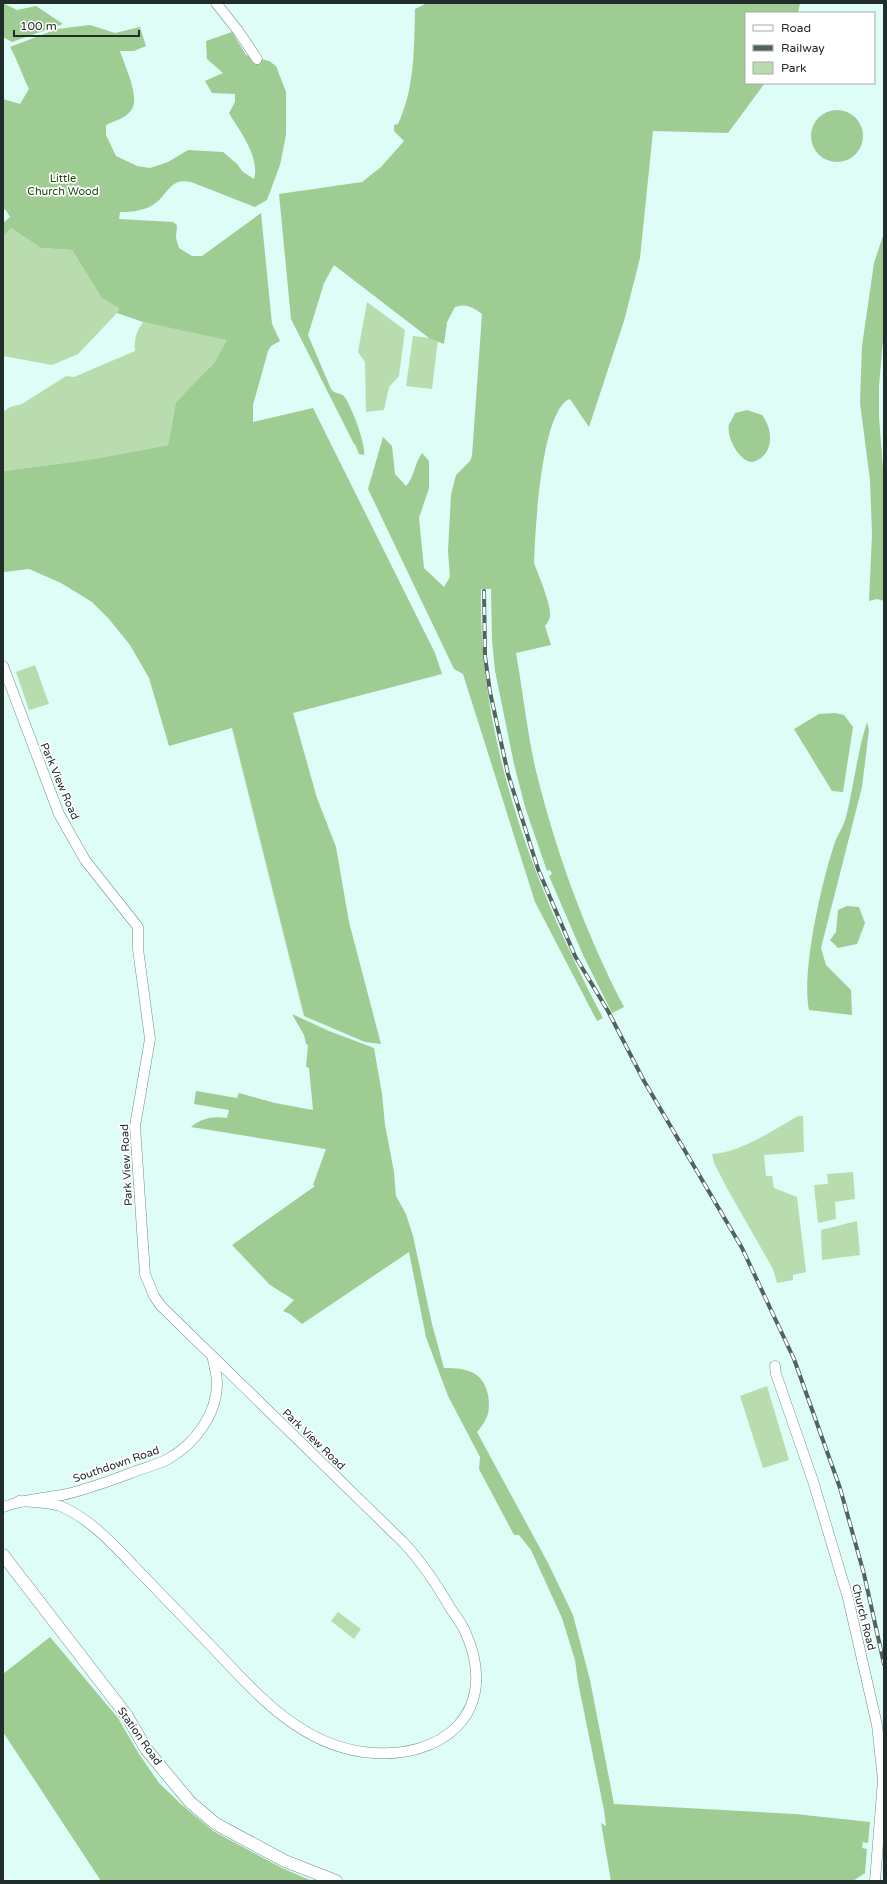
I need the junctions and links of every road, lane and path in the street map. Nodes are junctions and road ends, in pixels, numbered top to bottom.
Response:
1 (216, 3) edge
2 (257, 59) dead end
3 (3, 666) edge
4 (213, 1359) junction
5 (775, 1366) dead end
6 (19, 1501) junction
7 (3, 1507) edge
8 (3, 1556) edge
9 (336, 1881) edge
10 (875, 1881) edge

1 - 2 street
3 - 4 street, Park View Road
4 - 6 street, Southdown Road
4 - 6 street, Park View Road
5 - 10 street, Church Road
6 - 7 street, Southdown Road
8 - 9 street, Station Road

